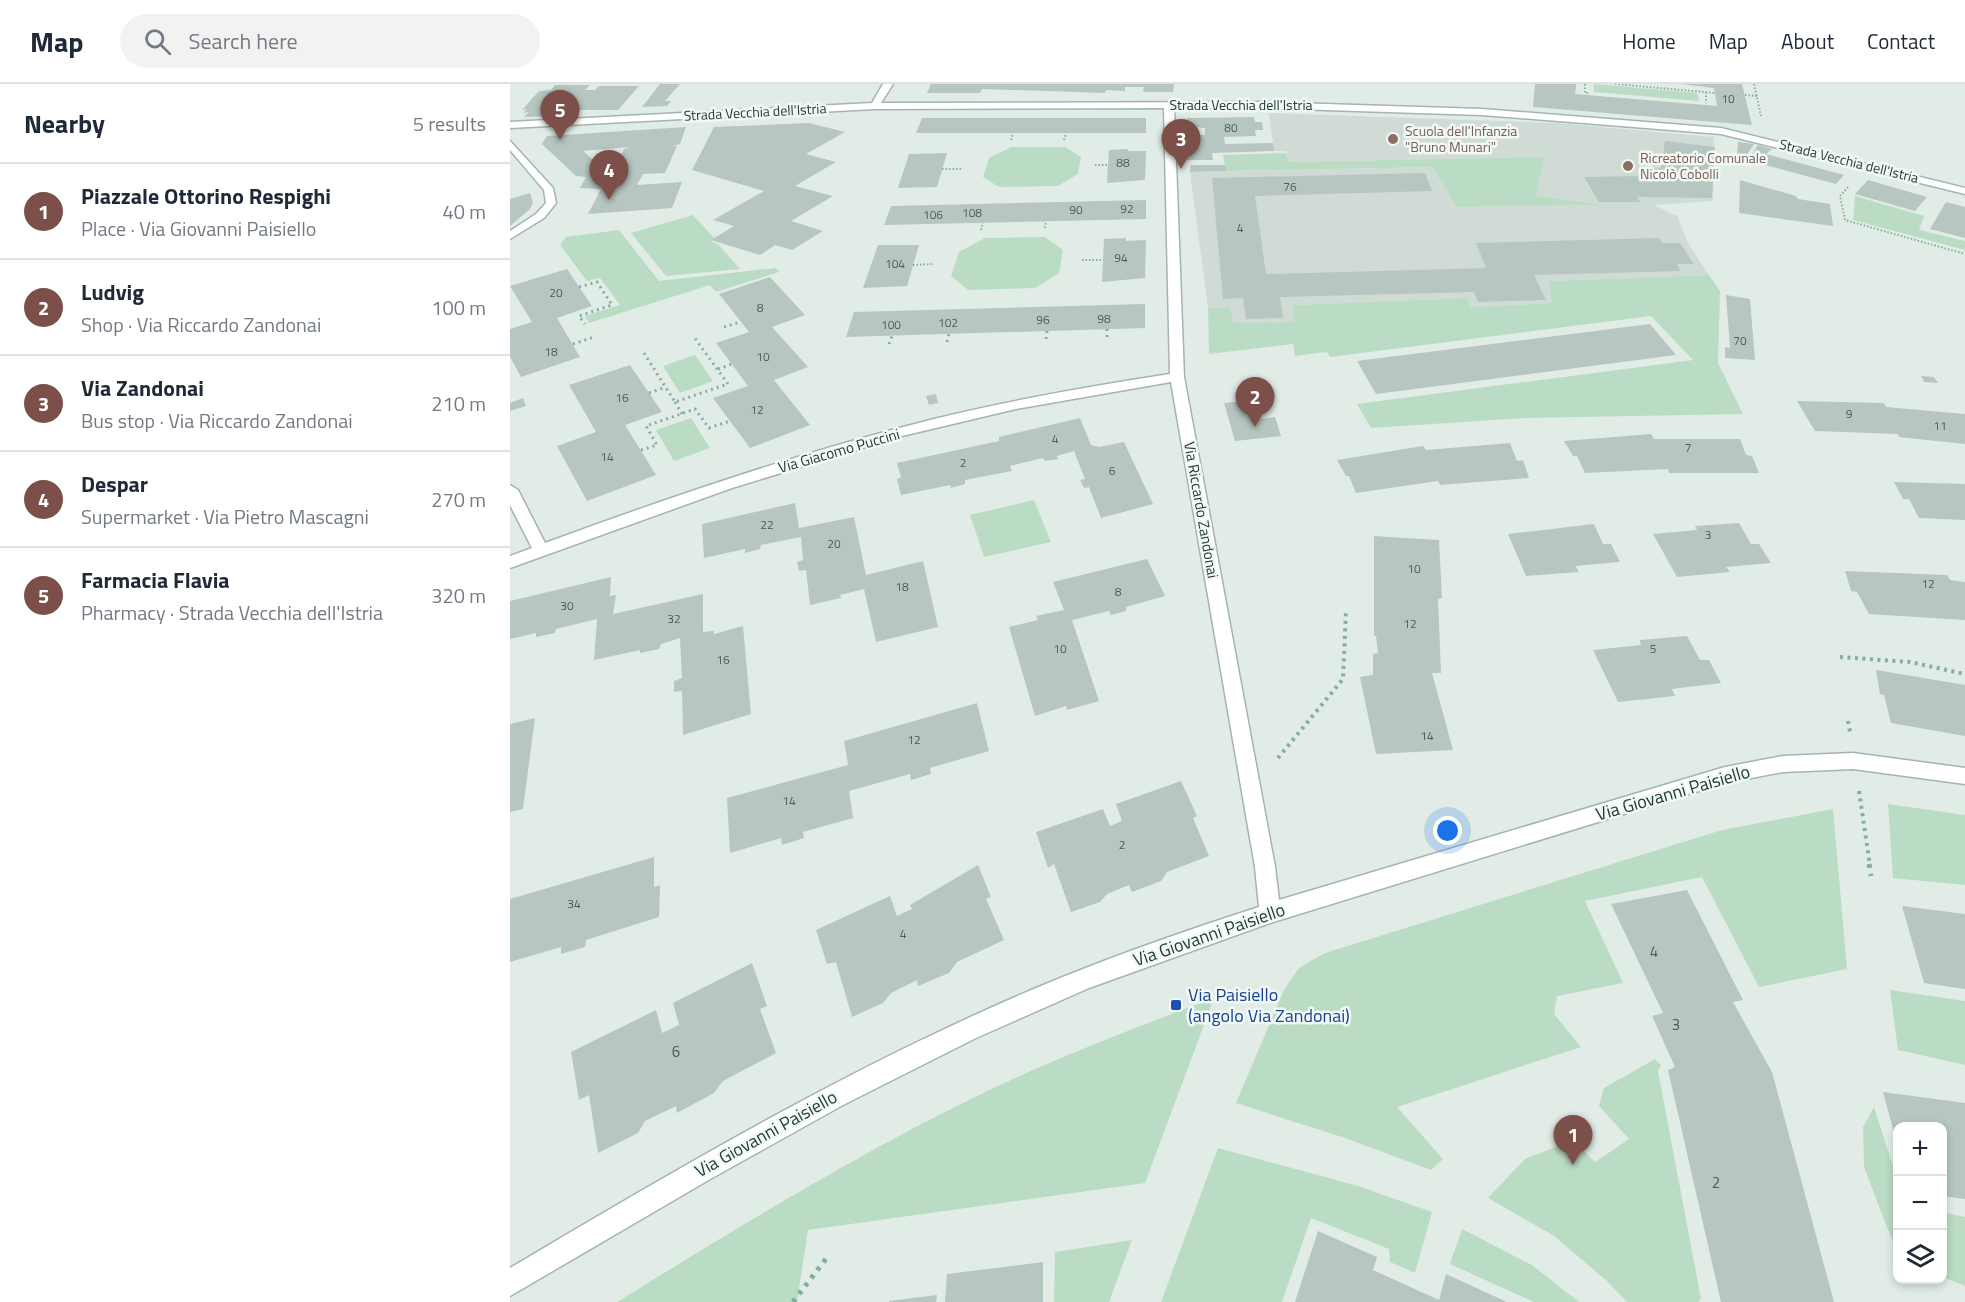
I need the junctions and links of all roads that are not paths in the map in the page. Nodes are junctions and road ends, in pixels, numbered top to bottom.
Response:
1 (888, 84) edge
2 (1169, 105) junction
3 (875, 106) junction
4 (510, 125) edge
5 (510, 144) edge
6 (1965, 191) edge
7 (510, 236) edge
8 (1177, 377) junction
9 (510, 490) edge
10 (541, 551) junction
11 (510, 562) edge
12 (1965, 776) edge
13 (1270, 912) junction
14 (510, 1283) edge

1 - 3 street
2 - 3 street, Strada Vecchia dell'Istria
2 - 6 street, Strada Vecchia dell'Istria
2 - 8 street, Via Riccardo Zandonai
3 - 4 street, Strada Vecchia dell'Istria
5 - 7 street
8 - 10 street, Via Giacomo Puccini
8 - 13 street, Via Riccardo Zandonai
9 - 10 street
10 - 11 street, Via Giacomo Puccini
12 - 13 street, Via Giovanni Paisiello
13 - 14 street, Via Giovanni Paisiello

